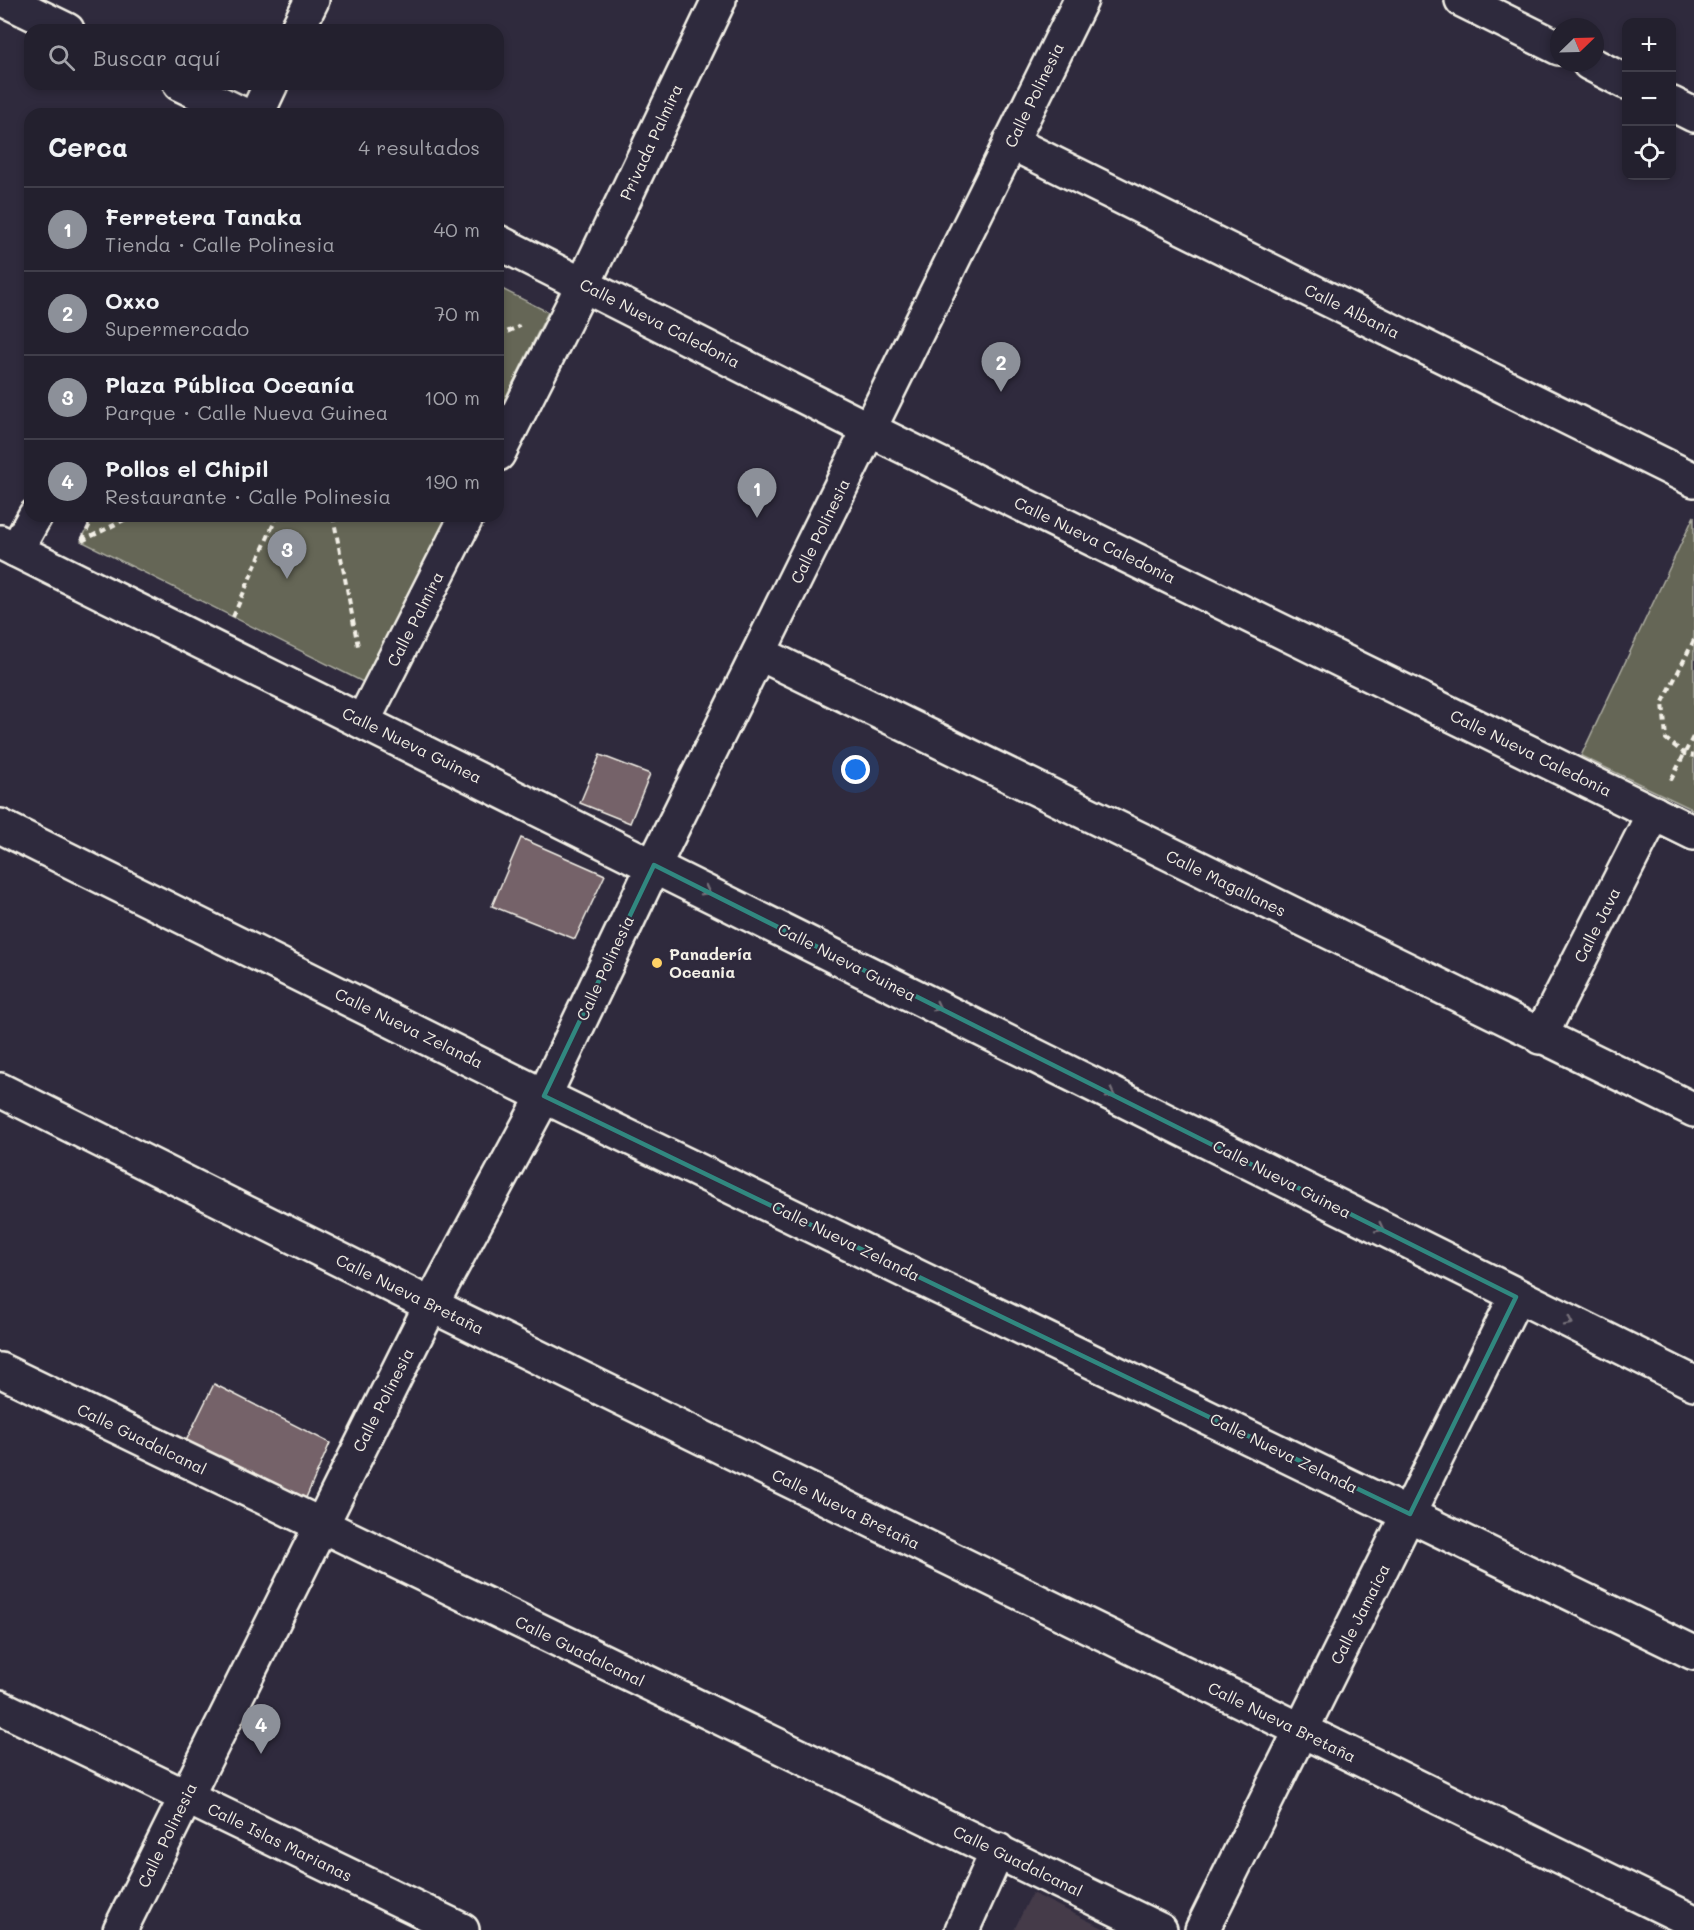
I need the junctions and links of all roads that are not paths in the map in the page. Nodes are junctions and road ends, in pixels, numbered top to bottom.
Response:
1 (5, 0) edge
2 (312, 0) edge
3 (719, 0) edge
4 (1081, 0) edge
5 (1462, 0) edge
6 (55, 24) edge
7 (300, 24) edge
8 (1550, 44) edge
9 (1604, 71) edge
10 (1622, 80) edge
11 (192, 90) edge
12 (269, 90) edge
13 (1676, 106) edge
14 (230, 108) edge
15 (260, 108) edge
16 (1694, 115) edge
17 (1010, 142) junction
18 (504, 245) edge
19 (584, 285) junction
20 (870, 430) junction
21 (504, 442) edge
22 (1694, 480) edge
23 (30, 522) edge
24 (464, 522) edge
25 (8, 546) edge
26 (759, 654) junction
27 (363, 721) junction
28 (1654, 813) junction
29 (0, 826) edge
30 (1694, 833) edge
31 (654, 865) junction
32 (1540, 1037) junction
33 (0, 1090) edge
34 (544, 1096) junction
35 (1694, 1110) edge
36 (1516, 1297) junction
37 (431, 1305) junction
38 (0, 1370) edge
39 (1694, 1383) edge
40 (1410, 1514) junction
41 (319, 1526) junction
42 (1694, 1653) edge
43 (0, 1707) edge
44 (1301, 1732) junction
45 (186, 1796) junction
46 (998, 1850) junction
47 (1694, 1922) edge
48 (120, 1930) edge
49 (462, 1930) edge
50 (962, 1930) edge
51 (1160, 1930) edge
52 (1202, 1930) edge

1 - 6 street
2 - 7 street
3 - 19 street, Privada Palmira
4 - 17 street, Calle Polinesia
5 - 8 street
9 - 10 street
11 - 14 street
12 - 15 street
13 - 16 street
17 - 20 street, Calle Polinesia
17 - 22 street, Calle Albania
18 - 19 street, Calle Nueva Caledonia
19 - 20 street, Calle Nueva Caledonia
19 - 21 street
20 - 26 street, Calle Polinesia
20 - 28 street, Calle Nueva Caledonia
23 - 25 street
24 - 27 street, Calle Palmira
25 - 27 street, Calle Nueva Guinea
26 - 31 street, Calle Polinesia
26 - 32 street, Calle Magallanes
27 - 31 street, Calle Nueva Guinea
28 - 30 street, Calle Nueva Caledonia
28 - 32 street, Calle Java
29 - 34 street, Calle Nueva Zelanda
31 - 34 street, Calle Polinesia
31 -> 36 street, Calle Nueva Guinea
32 - 35 street, Calle Magallanes
33 - 37 street, Calle Nueva Bretaña
34 - 37 street, Calle Polinesia
34 - 40 street, Calle Nueva Zelanda
36 -> 39 street, Calle Nueva Guinea
36 - 40 street, Calle Jamaica
37 - 41 street, Calle Polinesia
37 - 44 street, Calle Nueva Bretaña
38 - 41 street, Calle Guadalcanal
40 - 42 street, Calle Nueva Zelanda
40 - 44 street, Calle Jamaica
41 - 45 street, Calle Polinesia
41 - 46 street, Calle Guadalcanal
43 - 45 street, Calle Islas Marianas
44 - 47 street, Calle Nueva Bretaña
44 - 52 street, Calle Jamaica
45 - 48 street, Calle Polinesia
45 - 49 street, Calle Islas Marianas
46 - 50 street
46 - 51 street, Calle Guadalcanal

